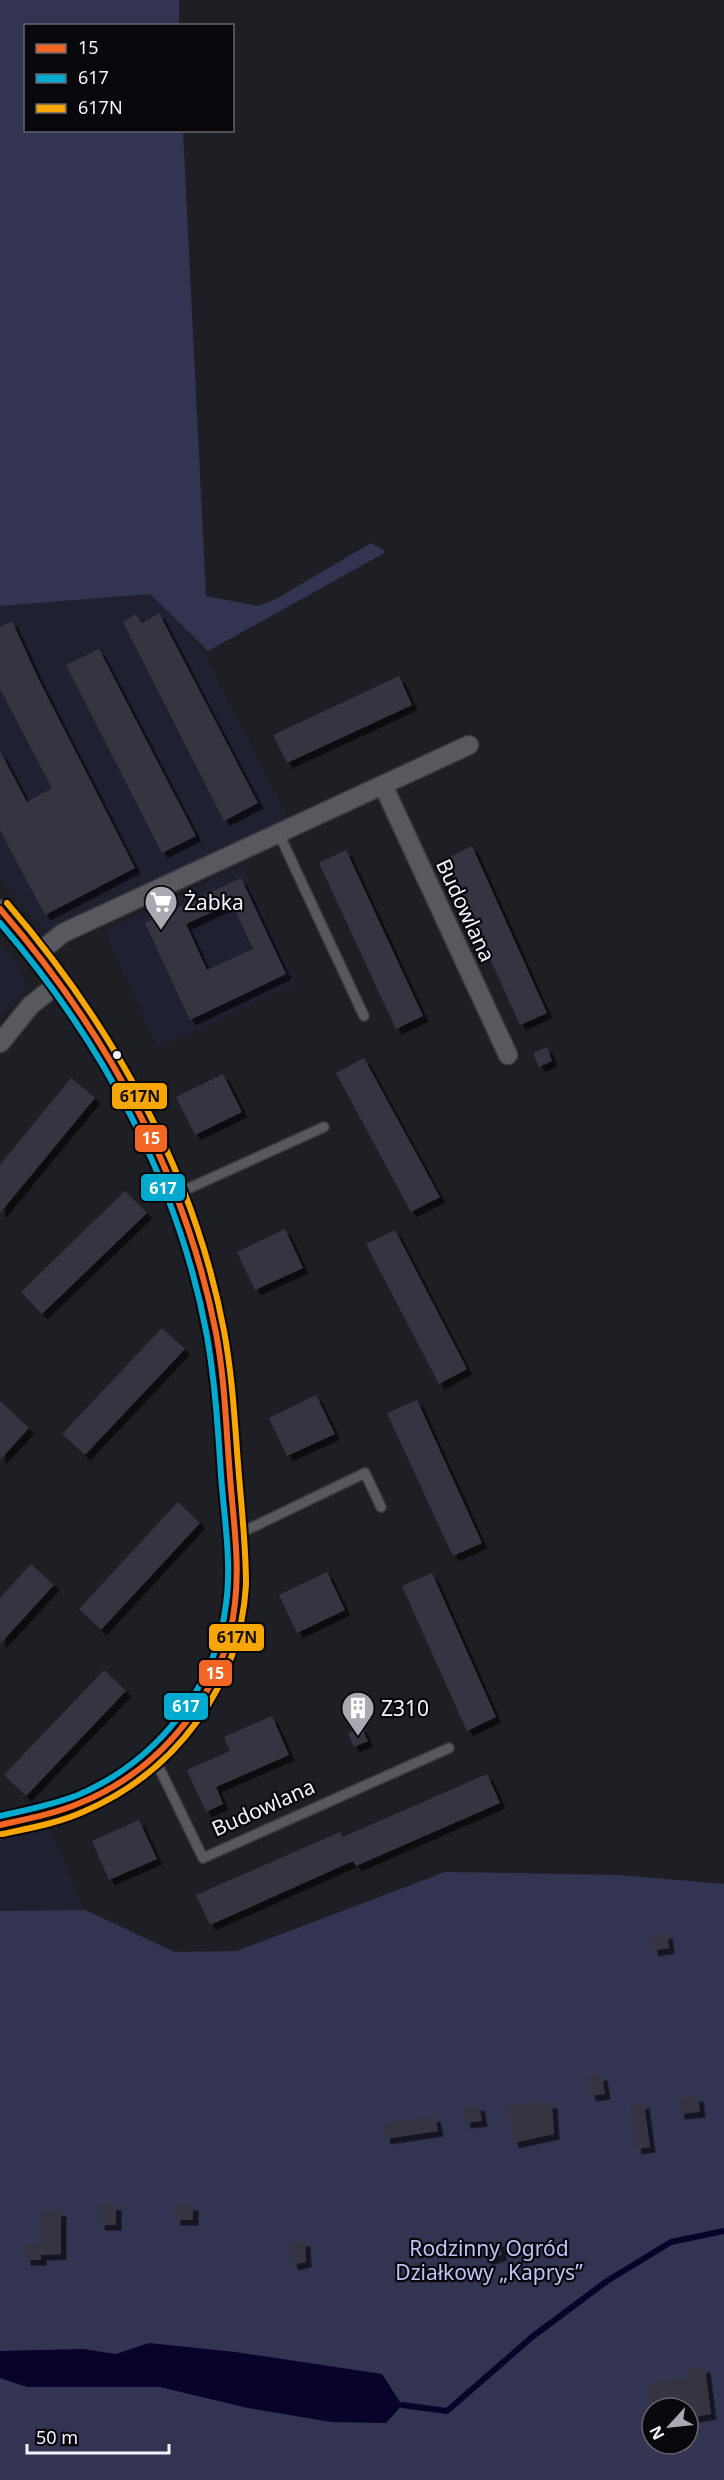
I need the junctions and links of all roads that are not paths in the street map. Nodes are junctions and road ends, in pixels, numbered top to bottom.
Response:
1 (469, 745) dead end
2 (383, 785) junction
3 (279, 834) junction
4 (0, 909) edge
5 (38, 953) junction
6 (60, 982) junction
7 (364, 1016) dead end
8 (0, 1043) edge
9 (508, 1054) dead end
10 (324, 1127) dead end
11 (174, 1195) junction
12 (381, 1507) dead end
13 (234, 1536) junction
14 (449, 1748) dead end
15 (155, 1759) junction
16 (0, 1825) edge

1 - 2 street
2 - 3 street
2 - 9 street, Budowlana
3 - 5 street
3 - 7 lane
4 - 5 street
5 - 6 street
6 - 8 street
6 - 11 street
10 - 11 lane
11 - 13 street
12 - 13 lane
13 - 15 street
14 - 15 lane, Budowlana
15 - 16 street

